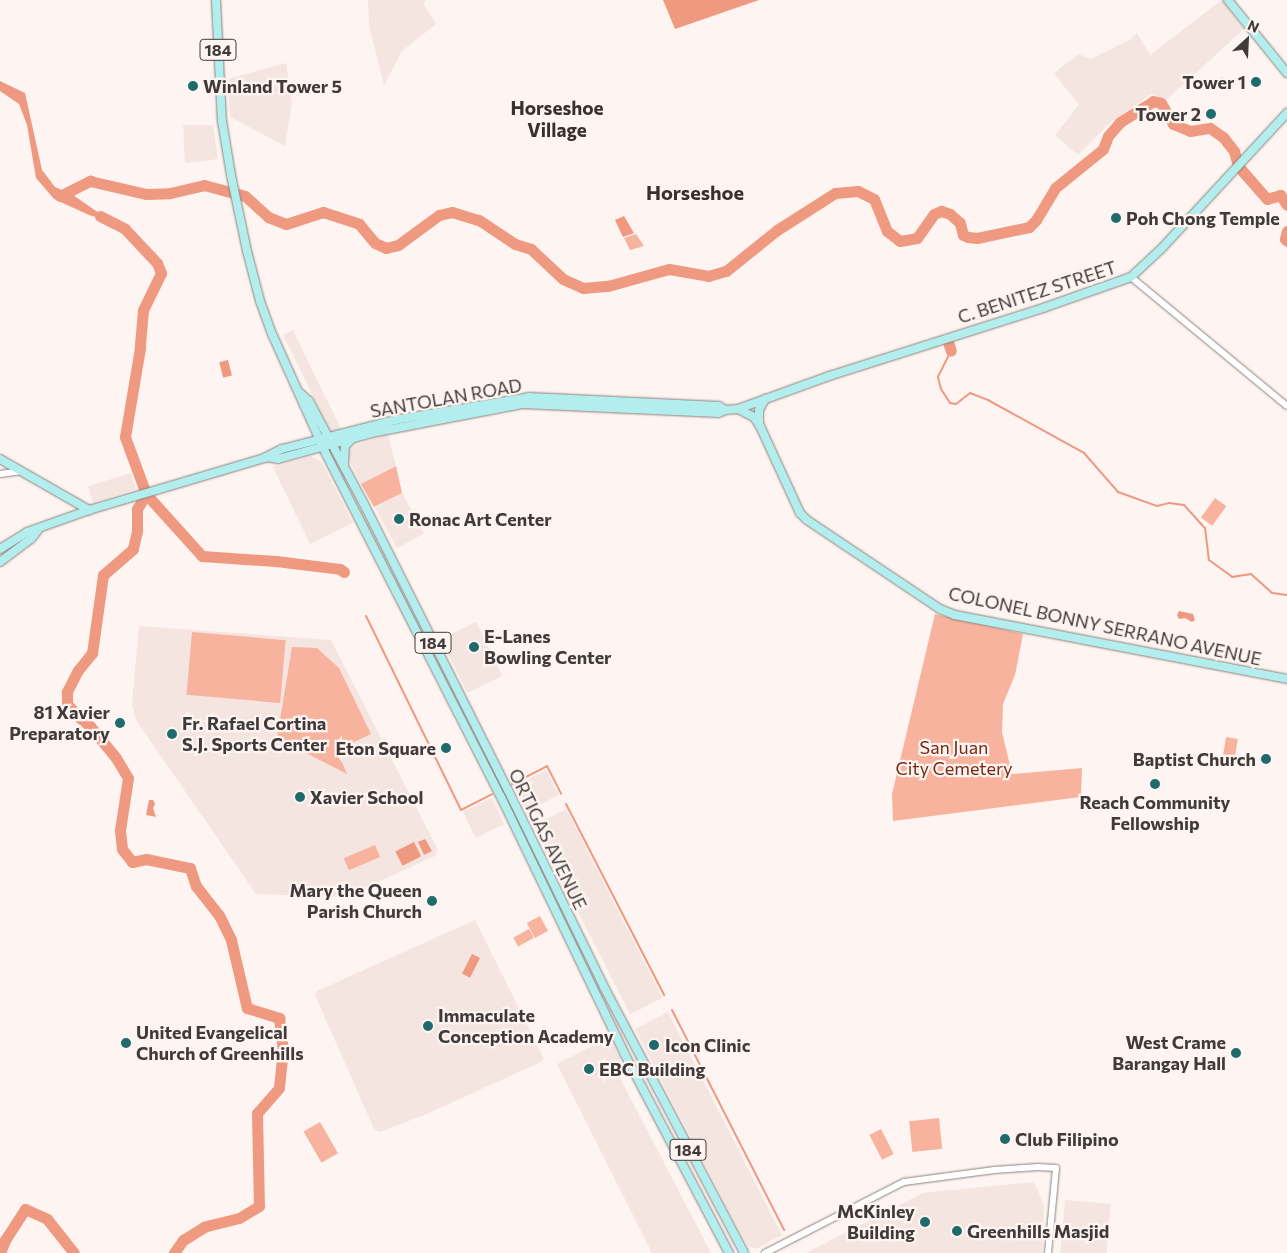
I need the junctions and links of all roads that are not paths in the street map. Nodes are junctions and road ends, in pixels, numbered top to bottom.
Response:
1 (216, 0) edge
2 (1228, 0) edge
3 (1287, 73) edge
4 (1287, 113) edge
5 (1131, 277) junction
6 (765, 399) junction
7 (1287, 406) edge
8 (738, 409) junction
9 (725, 410) junction
10 (760, 426) junction
11 (355, 438) junction
12 (325, 442) junction
13 (0, 458) edge
14 (344, 466) junction
15 (22, 471) junction
16 (0, 474) edge
17 (89, 510) junction
18 (38, 530) junction
19 (0, 549) edge
20 (0, 562) edge
21 (1287, 679) edge
22 (729, 1253) edge
23 (744, 1253) edge
24 (765, 1253) edge
25 (1048, 1253) edge

1 - 12 main road, 184
2 - 3 main road
4 - 5 main road, C. BENITEZ STREET
5 - 6 main road, C. BENITEZ STREET
5 - 7 street
6 - 8 main road, C. BENITEZ STREET
6 - 10 main road
8 - 9 main road, SANTOLAN ROAD
8 - 10 main road, COLONEL BONNY SERRANO AVENUE
9 - 11 main road, SANTOLAN ROAD
9 - 12 main road, SANTOLAN ROAD
10 - 21 main road, COLONEL BONNY SERRANO AVENUE
11 - 12 main road, SANTOLAN ROAD
11 - 14 main road
12 - 14 main road, ORTIGAS AVENUE / 184
12 - 17 main road, SANTOLAN ROAD
12 - 22 main road, ORTIGAS AVENUE / 184
13 - 15 main road
14 - 23 main road, ORTIGAS AVENUE / 184
15 - 16 street
15 - 17 main road
17 - 18 main road, SANTOLAN ROAD
18 - 19 main road, SANTOLAN ROAD
18 - 20 main road, SANTOLAN ROAD
24 - 25 street

